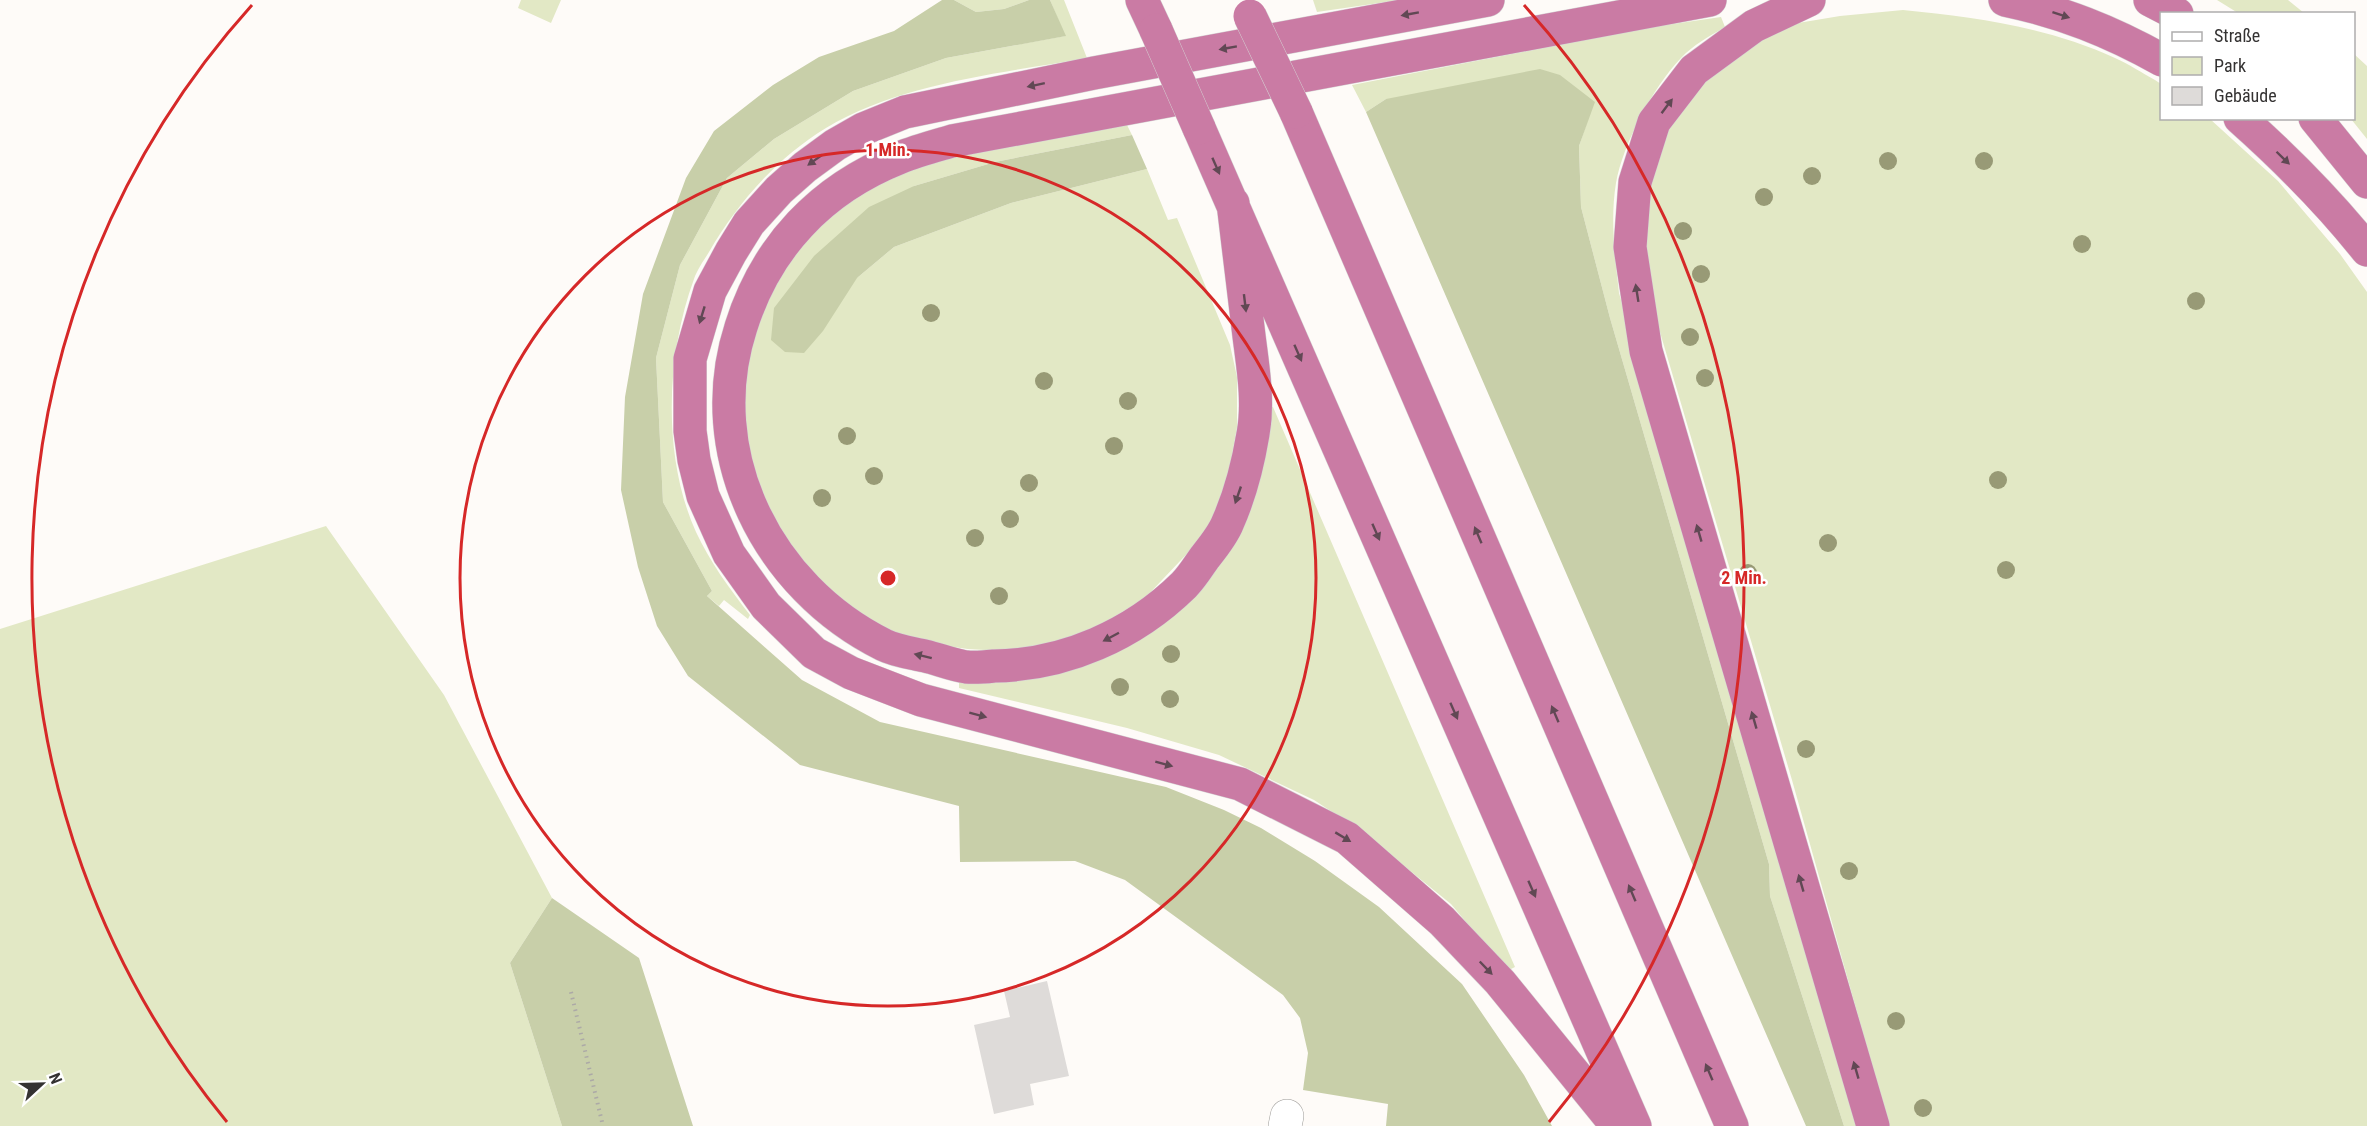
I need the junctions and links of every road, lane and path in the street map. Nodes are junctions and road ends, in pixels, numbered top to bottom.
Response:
1 (1142, 0) edge
2 (1488, 0) edge
3 (1710, 0) edge
4 (1809, 0) edge
5 (2005, 0) edge
6 (2150, 0) edge
7 (1246, 8) edge
8 (2173, 12) edge
9 (2160, 59) edge
10 (2242, 120) edge
11 (2317, 120) edge
12 (2367, 182) edge
13 (1233, 203) junction
14 (2367, 250) edge
15 (571, 992) dead end
16 (603, 1126) edge
17 (1617, 1126) edge
18 (1635, 1126) edge
19 (1732, 1126) edge
20 (1873, 1126) edge

1 -> 13 highway, bridge
2 -> 17 highway
13 -> 3 highway
20 -> 4 highway
5 -> 9 highway
6 - 8 highway
19 -> 7 highway, bridge
10 -> 14 highway
11 - 12 highway
13 -> 18 highway
15 - 16 path

